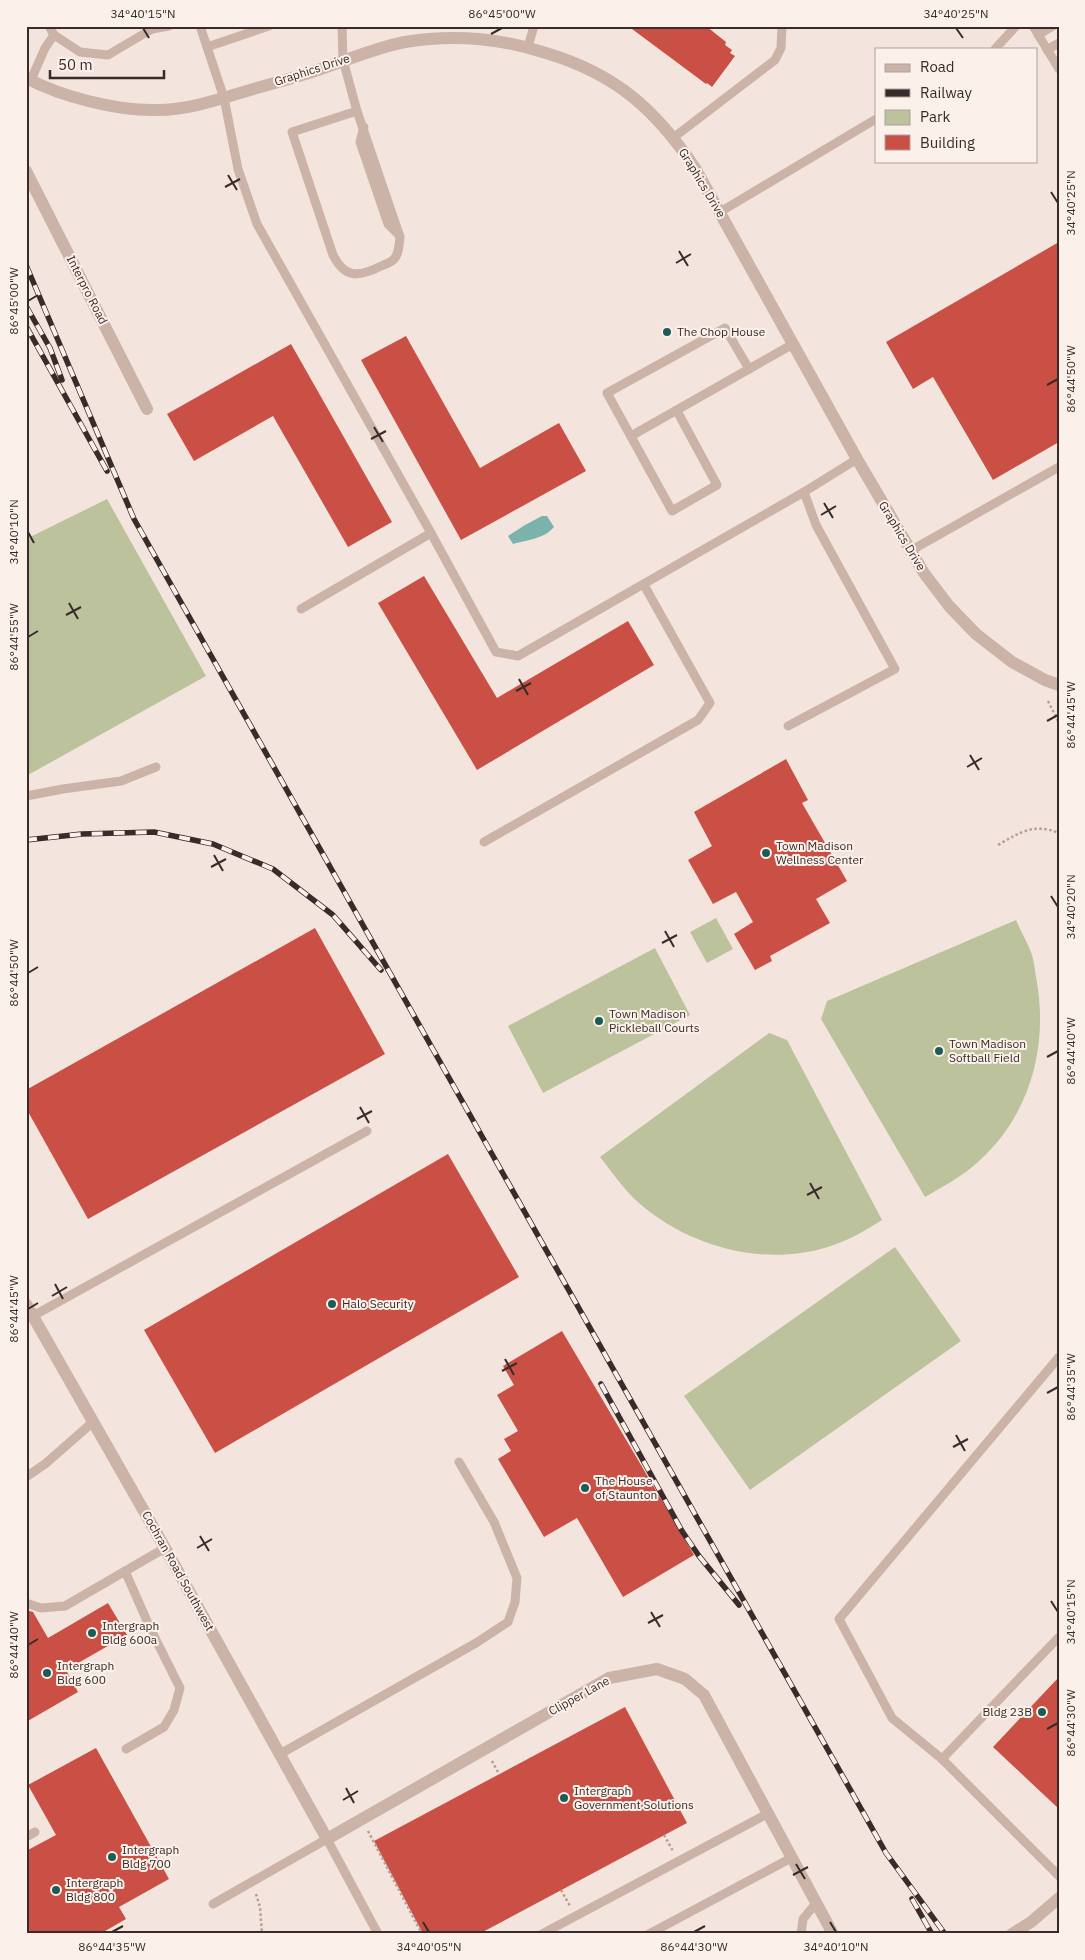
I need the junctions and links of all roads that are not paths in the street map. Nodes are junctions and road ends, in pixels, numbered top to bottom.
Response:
1 (49, 26) edge
2 (169, 26) edge
3 (200, 26) edge
4 (269, 26) edge
5 (342, 26) edge
6 (534, 26) edge
7 (1016, 26) edge
8 (1033, 26) edge
9 (1053, 26) edge
10 (782, 27) edge
11 (152, 28) edge
12 (54, 35) junction
13 (1038, 35) junction
14 (1059, 43) edge
15 (207, 47) junction
16 (528, 47) junction
17 (996, 48) edge
18 (1047, 50) junction
19 (343, 60) junction
20 (1058, 67) edge
21 (28, 83) edge
22 (224, 98) junction
23 (357, 111) junction
24 (875, 120) edge
25 (673, 138) junction
26 (26, 171) edge
27 (720, 212) junction
28 (794, 344) junction
29 (749, 369) junction
30 (147, 409) dead end
31 (677, 411) junction
32 (631, 436) junction
33 (857, 459) junction
34 (1059, 467) edge
35 (804, 492) junction
36 (431, 533) junction
37 (910, 551) junction
38 (644, 585) junction
39 (301, 609) dead end
40 (1059, 684) edge
41 (788, 726) dead end
42 (156, 767) dead end
43 (26, 796) edge
44 (484, 842) dead end
45 (367, 1131) dead end
46 (26, 1304) edge
47 (33, 1316) junction
48 (1059, 1357) edge
49 (93, 1422) junction
50 (459, 1462) dead end
51 (26, 1477) edge
52 (165, 1548) junction
53 (125, 1571) junction
54 (26, 1603) edge
55 (1059, 1637) edge
56 (126, 1749) dead end
57 (280, 1754) junction
58 (942, 1759) junction
59 (769, 1813) junction
60 (35, 1832) dead end
61 (26, 1837) edge
62 (327, 1840) junction
63 (792, 1857) junction
64 (1059, 1876) edge
65 (1059, 1898) edge
66 (816, 1903) junction
67 (213, 1904) dead end
68 (378, 1934) edge
69 (542, 1934) edge
70 (649, 1934) edge
71 (801, 1934) edge
72 (833, 1934) edge
73 (1012, 1934) edge

1 - 12 lane
2 - 11 lane
3 - 15 lane
4 - 15 lane
5 - 19 lane
6 - 16 lane
7 - 17 lane
8 - 13 lane
9 - 13 lane
10 - 25 lane
11 - 12 lane
12 - 21 lane
13 - 18 lane
14 - 18 lane
15 - 22 lane
16 - 19 street, Graphics Drive
16 - 25 street, Graphics Drive
18 - 20 lane
19 - 22 street, Graphics Drive
19 - 23 lane
21 - 22 street, Graphics Drive
22 - 36 lane
23 - 23 lane
24 - 27 lane
25 - 27 street, Graphics Drive
26 - 30 street, Interpro Road
27 - 28 street, Graphics Drive
28 - 29 lane
28 - 33 street, Graphics Drive
29 - 31 lane
29 - 32 lane
31 - 32 lane
31 - 32 lane
33 - 35 lane
33 - 37 street, Graphics Drive
34 - 37 lane
35 - 38 lane
35 - 41 lane
36 - 38 lane
36 - 39 lane
37 - 40 street, Graphics Drive
38 - 44 lane
42 - 43 lane
45 - 47 lane
46 - 47 street, Cochran Road Southwest
47 - 49 street, Cochran Road Southwest
48 - 58 lane
49 - 51 lane
49 - 52 street, Cochran Road Southwest
50 - 57 lane
52 - 53 lane
52 - 57 street, Cochran Road Southwest
53 - 54 lane
53 - 56 lane
55 - 58 lane
57 - 62 street, Cochran Road Southwest
58 - 64 lane
59 - 62 street, Clipper Lane
59 - 63 street, Clipper Lane
59 - 69 lane
60 - 61 lane
62 - 67 lane
62 - 68 lane
63 - 66 street, Clipper Lane
63 - 70 lane
65 - 73 street
66 - 71 lane
66 - 72 street, Clipper Lane

